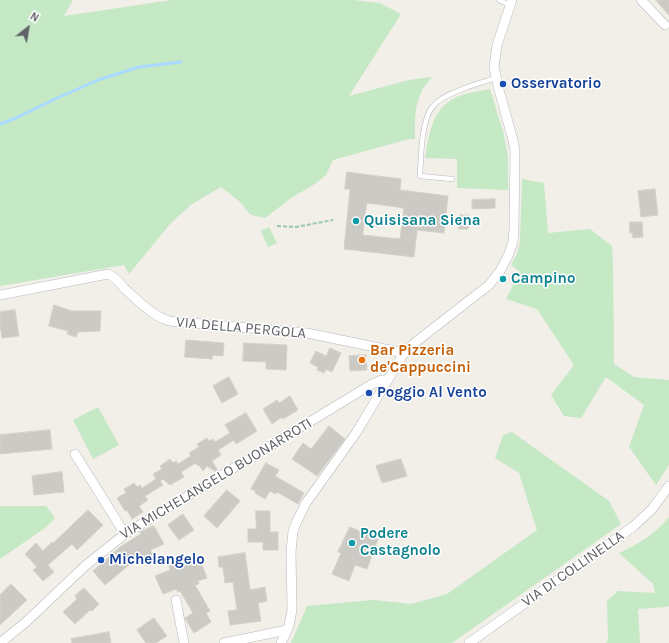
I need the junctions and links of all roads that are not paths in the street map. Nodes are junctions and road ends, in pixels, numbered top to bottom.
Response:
1 (499, 0) edge
2 (641, 0) edge
3 (511, 2) edge
4 (667, 26) edge
5 (496, 78) junction
6 (452, 179) dead end
7 (0, 295) edge
8 (404, 353) junction
9 (388, 380) junction
10 (75, 454) dead end
11 (669, 486) edge
12 (125, 534) junction
13 (176, 600) dead end
14 (287, 630) junction
15 (250, 638) junction
16 (0, 643) edge
17 (184, 643) edge
18 (224, 643) edge
19 (261, 643) edge
20 (281, 643) edge
21 (469, 643) edge

1 - 3 lane
2 - 4 street
3 - 5 street
5 - 6 lane
5 - 8 street
7 - 8 street, VIA DELLA PERGOLA
8 - 9 street
9 - 12 street, VIA MICHELANGELO BUONARROTI
9 - 14 street
10 - 12 street
11 - 21 street, VIA DI COLLINELLA
12 - 16 street, VIA MICHELANGELO BUONARROTI
13 - 17 street
14 - 15 street
14 - 20 street
15 - 18 street
15 - 19 street

